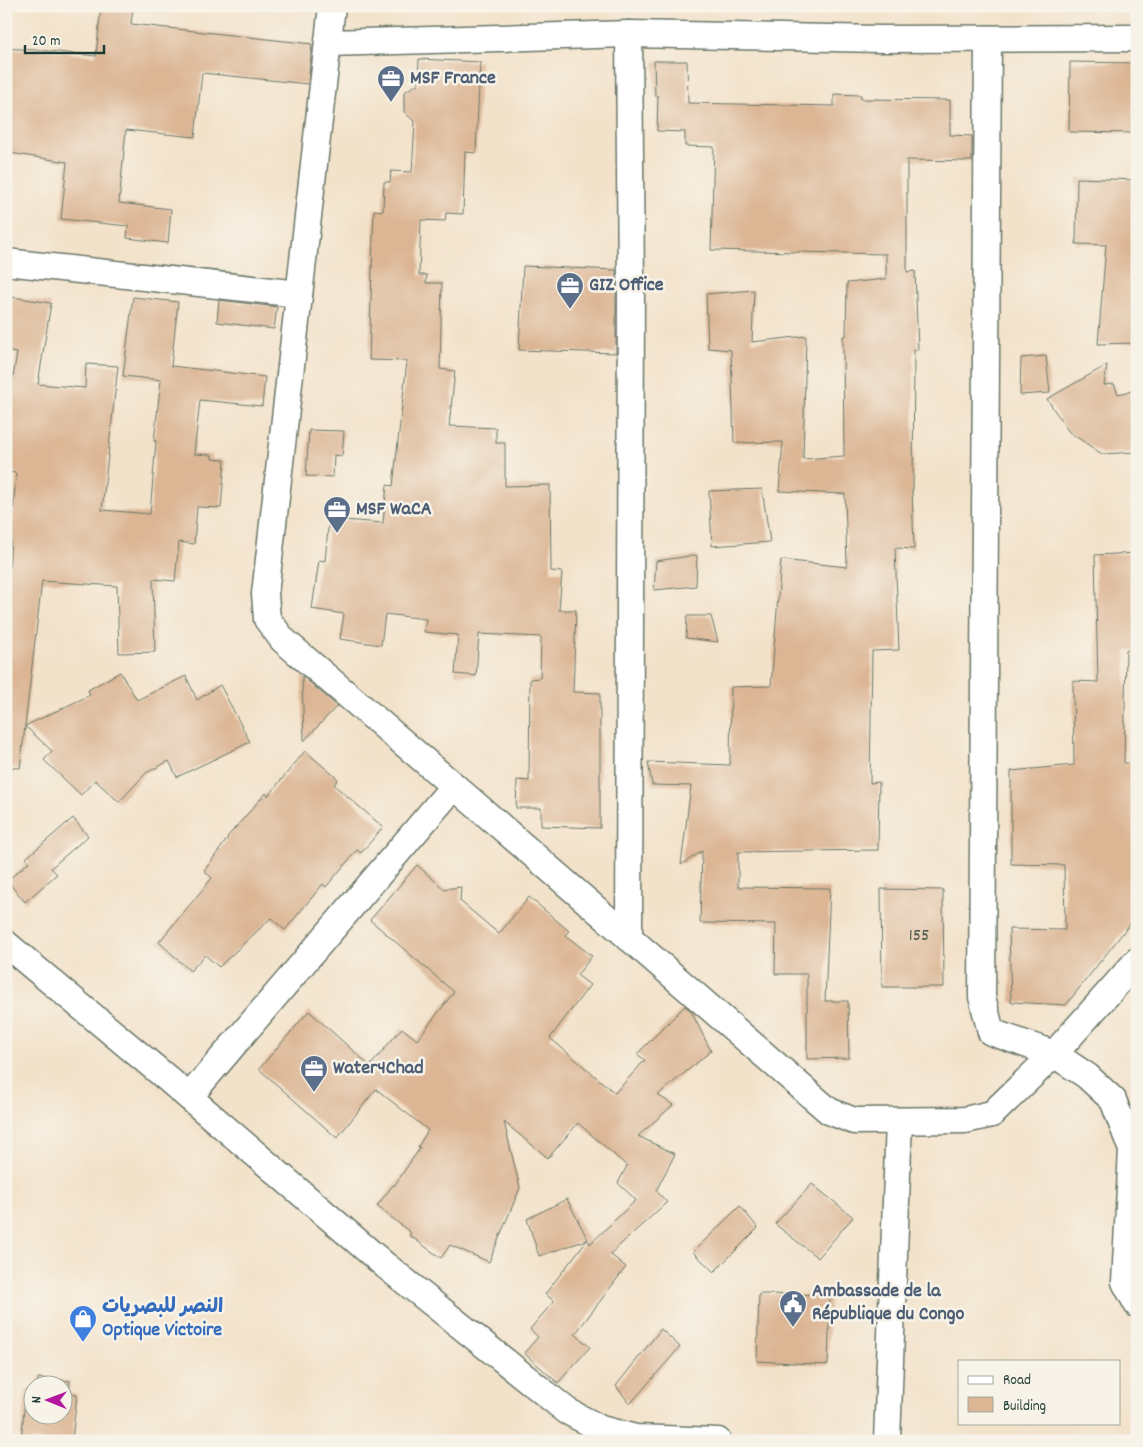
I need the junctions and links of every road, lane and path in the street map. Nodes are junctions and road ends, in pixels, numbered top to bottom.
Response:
1 (332, 6) edge
2 (629, 34) junction
3 (988, 38) junction
4 (1137, 38) edge
5 (328, 42) junction
6 (6, 262) edge
7 (299, 294) junction
8 (454, 786) junction
9 (629, 938) junction
10 (6, 944) edge
11 (1137, 960) edge
12 (1054, 1054) junction
13 (189, 1097) junction
14 (899, 1121) junction
15 (1137, 1304) edge
16 (718, 1441) edge
17 (887, 1441) edge

1 - 5 street
2 - 3 street
2 - 5 street
2 - 9 street
3 - 4 street
3 - 12 street
5 - 7 street
6 - 7 street
7 - 8 street
8 - 9 street
8 - 13 street
9 - 14 street
10 - 13 street
11 - 12 street
12 - 14 street
12 - 15 street
13 - 16 street
14 - 17 street

